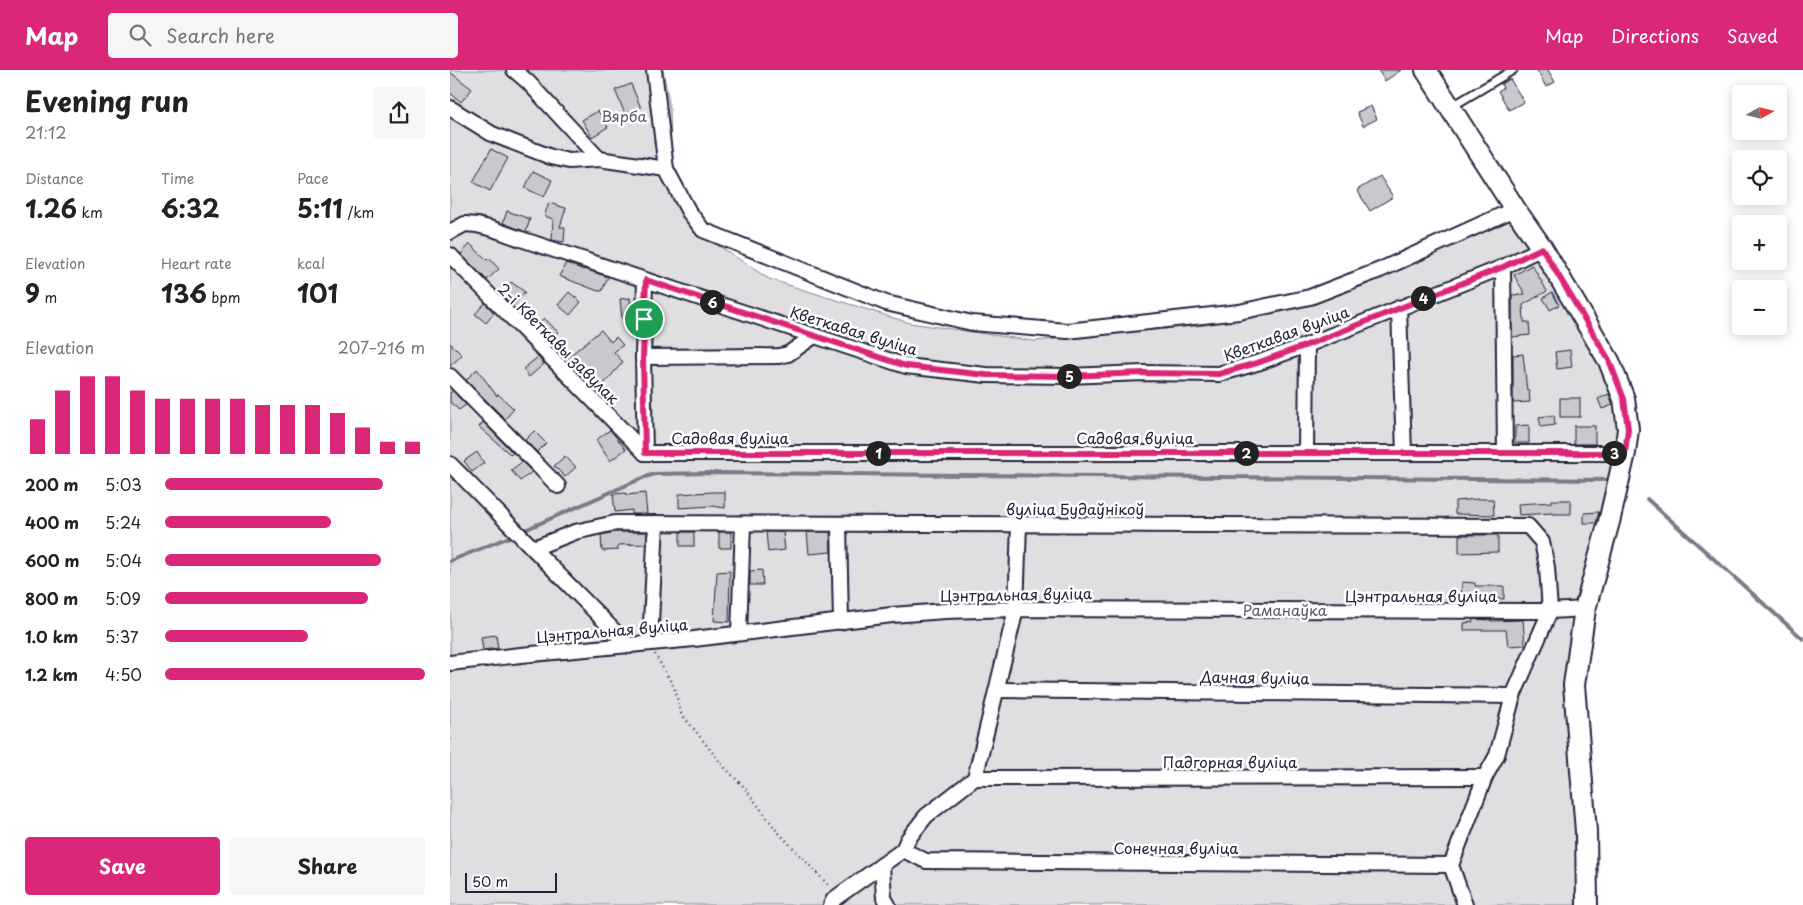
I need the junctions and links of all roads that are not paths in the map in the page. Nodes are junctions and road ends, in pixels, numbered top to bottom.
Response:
1 (514, 70) edge
2 (644, 70) edge
3 (654, 70) edge
4 (1426, 70) edge
5 (1513, 70) edge
6 (655, 85) junction
7 (450, 108) edge
8 (1450, 108) junction
9 (599, 159) junction
10 (666, 170) junction
11 (1515, 209) junction
12 (450, 232) edge
13 (1542, 248) junction
14 (450, 255) edge
15 (1503, 267) junction
16 (646, 280) junction
17 (1399, 308) junction
18 (814, 336) junction
19 (1307, 345) junction
20 (643, 358) junction
21 (450, 376) edge
22 (645, 453) junction
23 (1306, 453) junction
24 (1404, 453) junction
25 (1505, 453) junction
26 (1625, 453) junction
27 (450, 464) edge
28 (558, 486) dead end
29 (656, 523) junction
30 (743, 524) junction
31 (839, 524) junction
32 (1019, 524) junction
33 (534, 548) junction
34 (1016, 609) junction
35 (1585, 609) junction
36 (1550, 612) junction
37 (840, 622) junction
38 (740, 633) junction
39 (650, 644) junction
40 (629, 646) junction
41 (450, 663) edge
42 (998, 690) junction
43 (1513, 696) junction
44 (1485, 777) junction
45 (975, 778) junction
46 (903, 850) junction
47 (882, 865) junction
48 (1451, 865) junction
49 (835, 900) edge
50 (888, 905) edge
51 (1465, 905) edge
52 (1587, 905) edge

1 - 9 street
2 - 6 street
3 - 6 street
4 - 8 main road
5 - 8 lane
6 - 10 street
7 - 9 street
8 - 11 main road
9 - 10 street
10 - 11 street
11 - 13 main road
12 - 16 street, Кветкавая вуліца
13 - 15 street, Кветкавая вуліца
13 - 26 main road
14 - 22 street, 2-і Кветкавы завулак
15 - 17 street, Кветкавая вуліца
15 - 25 street
16 - 18 street, Кветкавая вуліца
16 - 20 street
17 - 19 street, Кветкавая вуліца
17 - 24 street
18 - 19 street, Кветкавая вуліца
18 - 20 street
19 - 23 street
20 - 22 street
21 - 28 street
22 - 23 street, Садовая вуліца
23 - 24 street, Садовая вуліца
24 - 25 street, Садовая вуліца
25 - 26 street, Садовая вуліца
26 - 35 main road
27 - 33 street
29 - 30 street, вуліца Будаўнікоў
29 - 33 street, вуліца Будаўнікоў
29 - 39 street
30 - 31 street, вуліца Будаўнікоў
30 - 38 street
31 - 32 street, вуліца Будаўнікоў
31 - 37 street
32 - 34 street
32 - 36 street, вуліца Будаўнікоў
33 - 40 street
34 - 36 street, Цэнтральная вуліца
34 - 37 street, Цэнтральная вуліца
34 - 42 street
35 - 36 street, Цэнтральная вуліца
35 - 52 main road
36 - 43 street
37 - 38 street, Цэнтральная вуліца
38 - 39 street, Цэнтральная вуліца
39 - 40 street, Цэнтральная вуліца
40 - 41 street, Цэнтральная вуліца
42 - 43 street, Дачная вуліца
42 - 45 street
43 - 44 street
44 - 45 street, Падгорная вуліца
44 - 48 street
45 - 46 street
46 - 47 street
46 - 48 street, Сонечная вуліца
47 - 49 street
47 - 50 street
48 - 51 street

